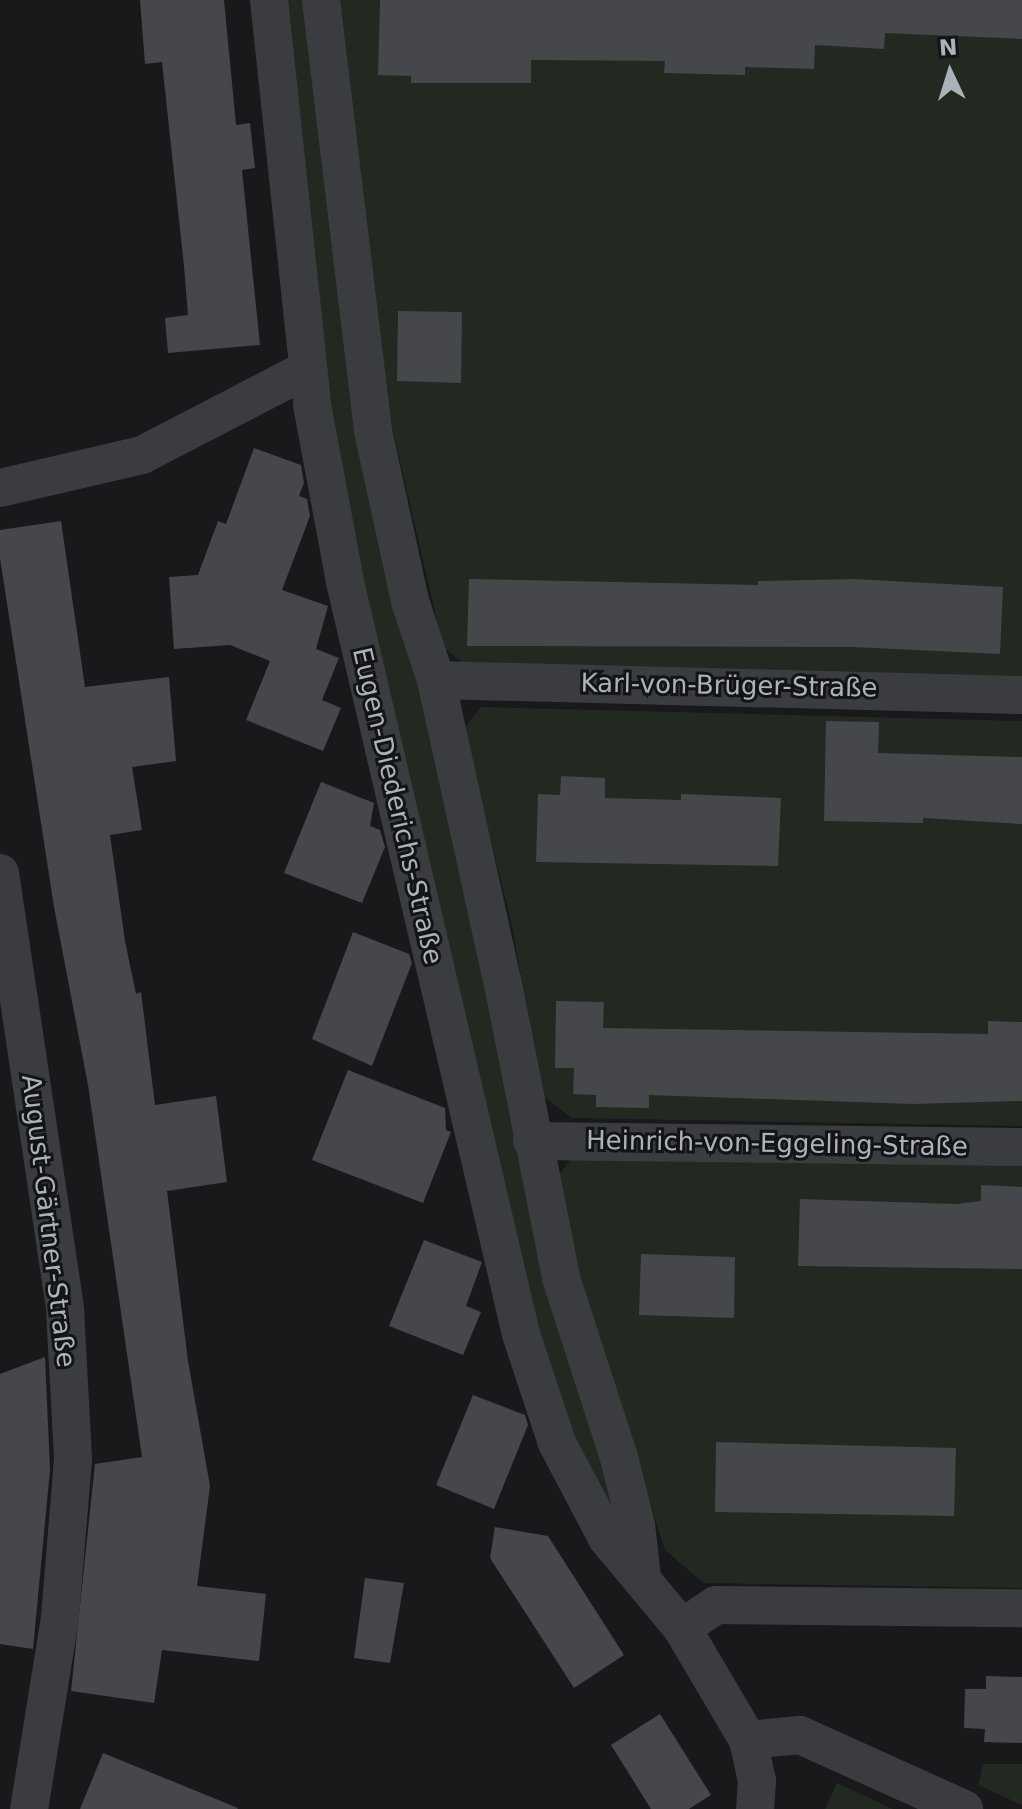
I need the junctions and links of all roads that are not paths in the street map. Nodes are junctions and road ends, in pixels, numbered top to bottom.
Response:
1 (269, 0) edge
2 (321, 0) edge
3 (308, 369) junction
4 (0, 488) edge
5 (436, 680) junction
6 (1022, 695) edge
7 (0, 873) edge
8 (532, 1141) junction
9 (1022, 1147) edge
10 (642, 1577) junction
11 (1022, 1608) edge
12 (682, 1628) junction
13 (748, 1740) junction
14 (29, 1809) edge
15 (755, 1809) edge
16 (964, 1809) edge

1 - 3 street, Eugen-Diederichs-Straße
2 - 5 street
3 - 4 street
3 - 10 street, Eugen-Diederichs-Straße
5 - 6 street, Karl-von-Brüger-Straße
5 - 8 street
7 - 14 street, August-Gärtner-Straße
8 - 9 street, Heinrich-von-Eggeling-Straße
8 - 10 street
10 - 12 street, Eugen-Diederichs-Straße
11 - 12 street
12 - 13 street, Eugen-Diederichs-Straße
13 - 15 street, Eugen-Diederichs-Straße
13 - 16 street

